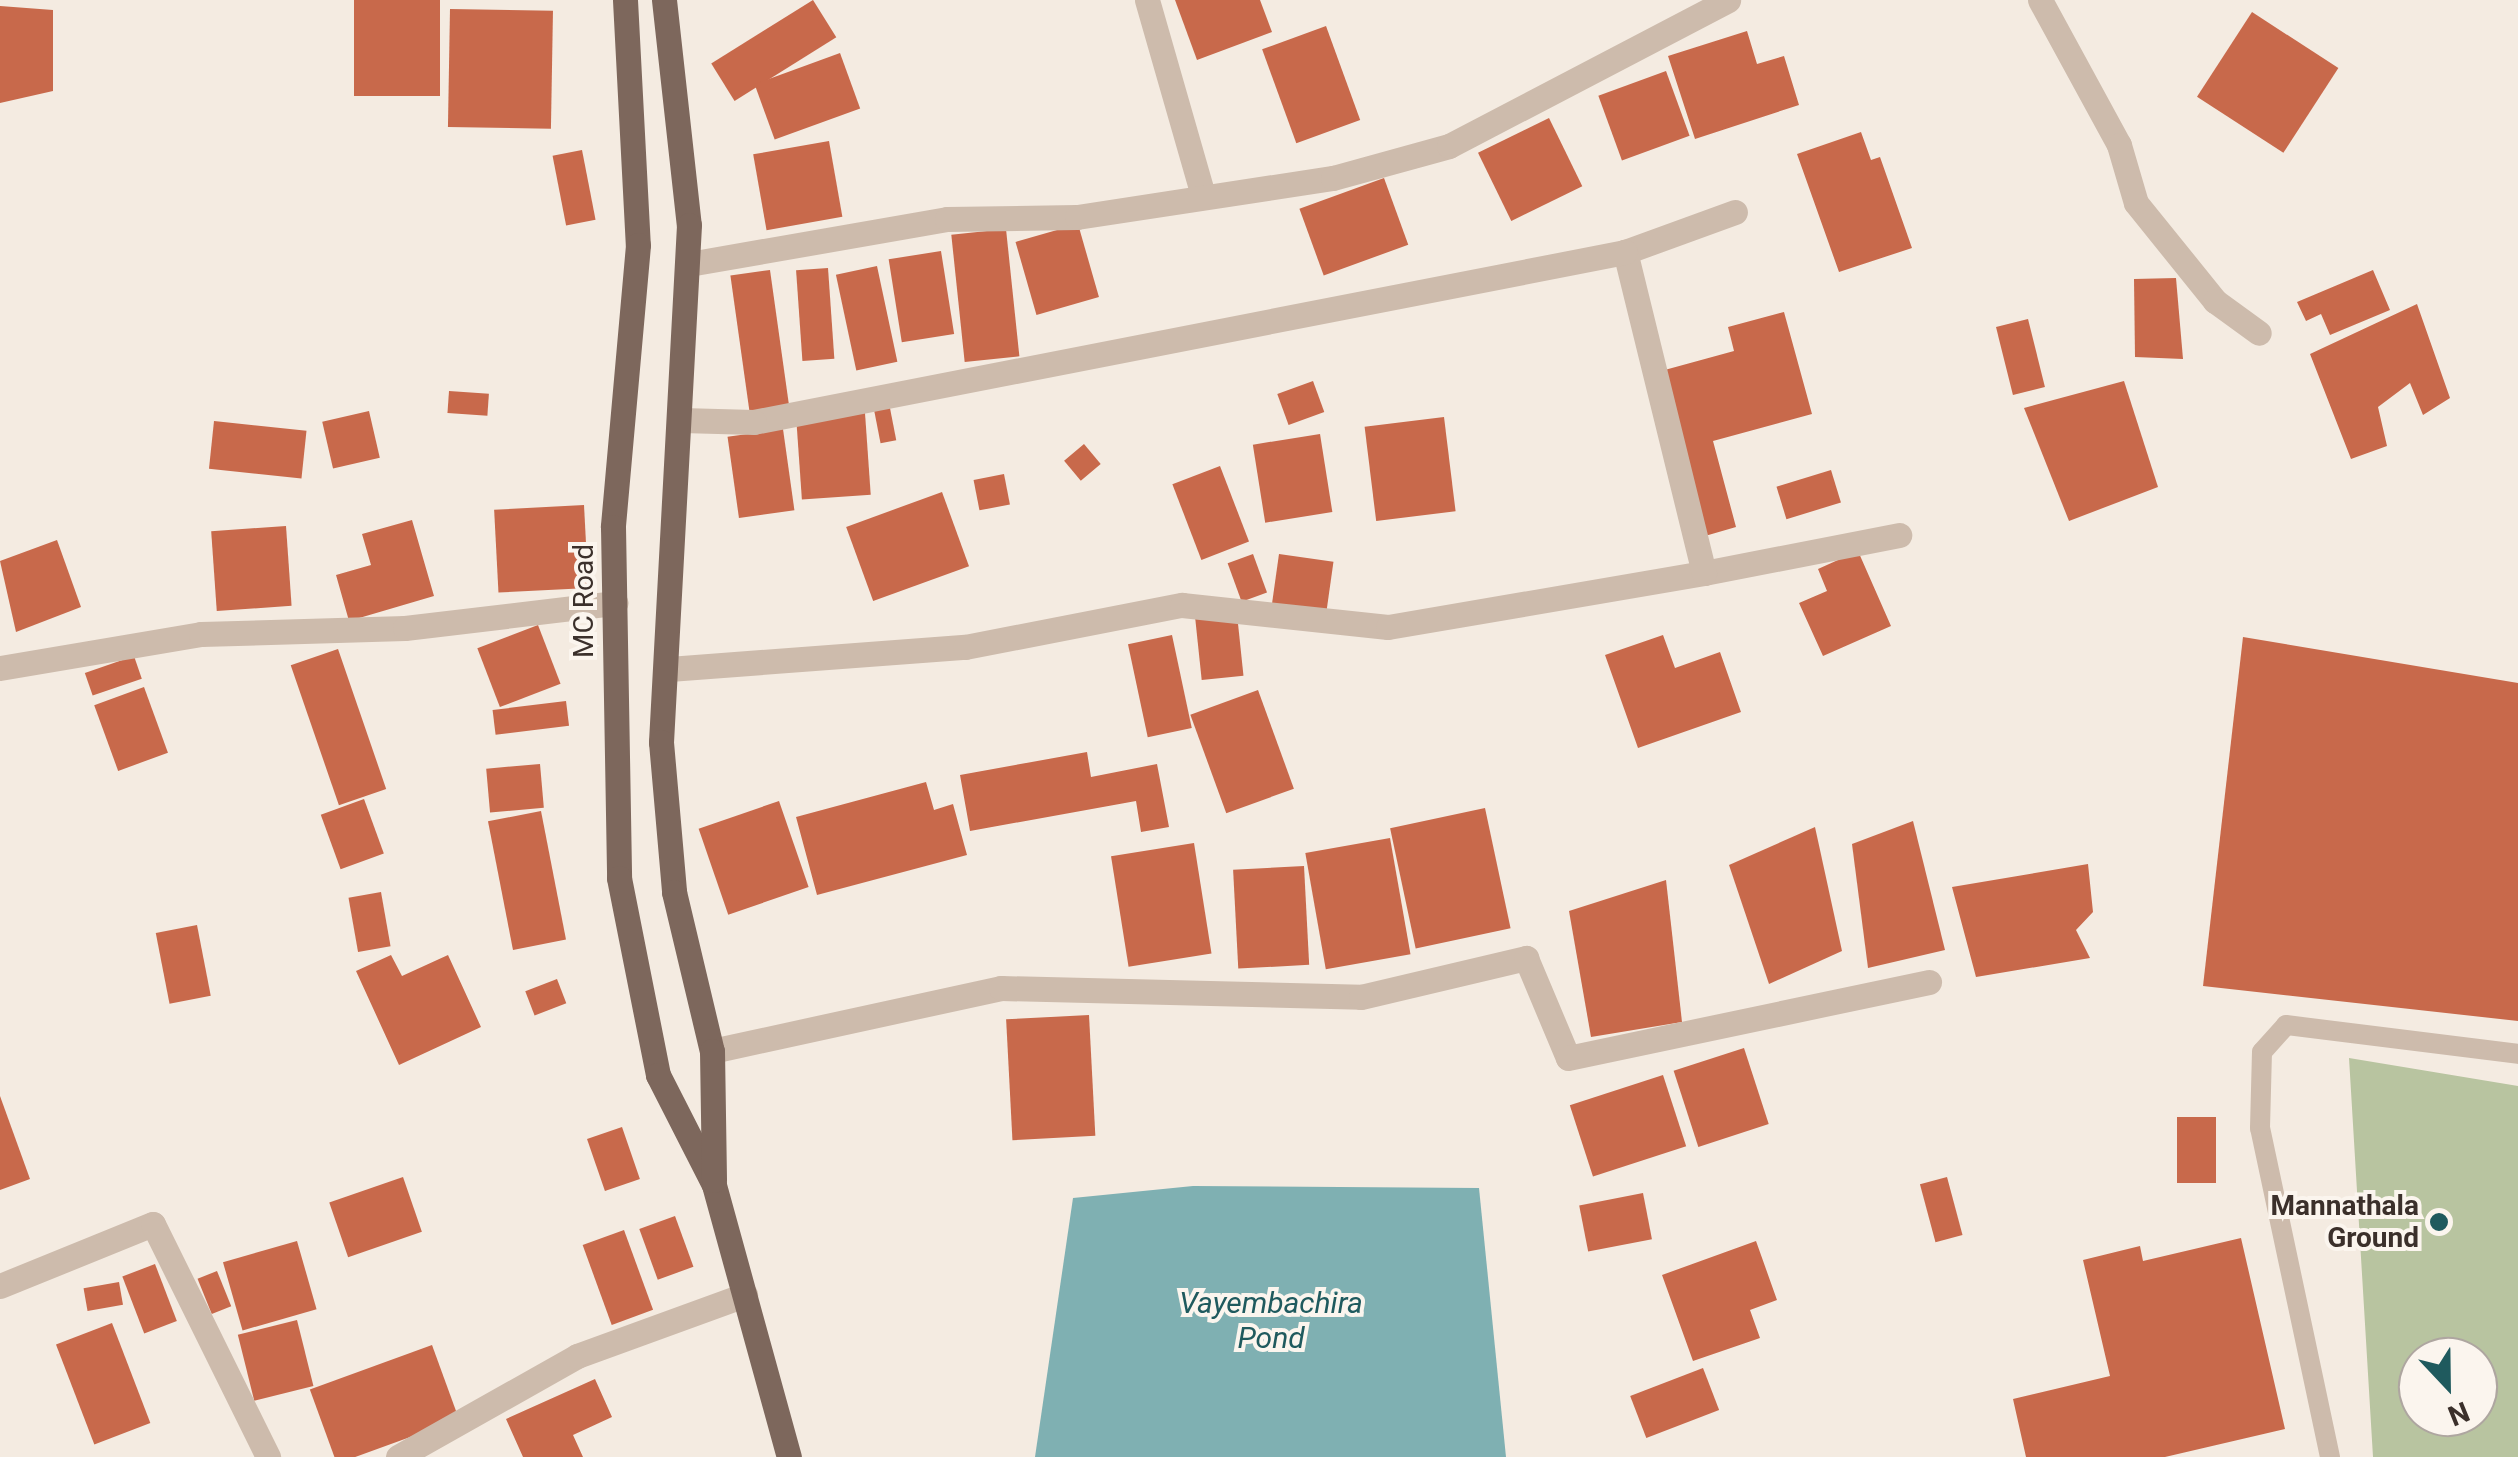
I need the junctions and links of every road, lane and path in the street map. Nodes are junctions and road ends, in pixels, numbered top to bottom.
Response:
1 (625, 0) edge
2 (664, 0) edge
3 (1148, 0) edge
4 (1728, 0) edge
5 (2040, 0) edge
6 (1202, 192) junction
7 (1735, 212) dead end
8 (1625, 252) junction
9 (688, 264) junction
10 (2260, 334) dead end
11 (681, 420) junction
12 (1899, 535) dead end
13 (1704, 573) junction
14 (616, 603) junction
15 (0, 668) edge
16 (668, 669) junction
17 (1930, 982) dead end
18 (712, 1051) junction
19 (2518, 1054) edge
20 (714, 1185) junction
21 (0, 1286) edge
22 (746, 1294) junction
23 (268, 1457) edge
24 (398, 1457) edge
25 (789, 1457) edge
26 (2330, 1457) edge

1 - 14 main road, MC Road
2 - 9 main road, MC Road
3 - 6 street
4 - 6 street
5 - 10 street
6 - 9 street
7 - 8 street
8 - 11 street
8 - 13 street
9 - 11 main road, MC Road
11 - 16 main road, MC Road
12 - 13 street
13 - 16 street
14 - 15 street
14 - 20 main road, MC Road
16 - 18 main road, MC Road
17 - 18 street
18 - 20 main road, MC Road
19 - 26 lane
20 - 22 main road, MC Road
21 - 23 street
22 - 24 street
22 - 25 main road, MC Road

